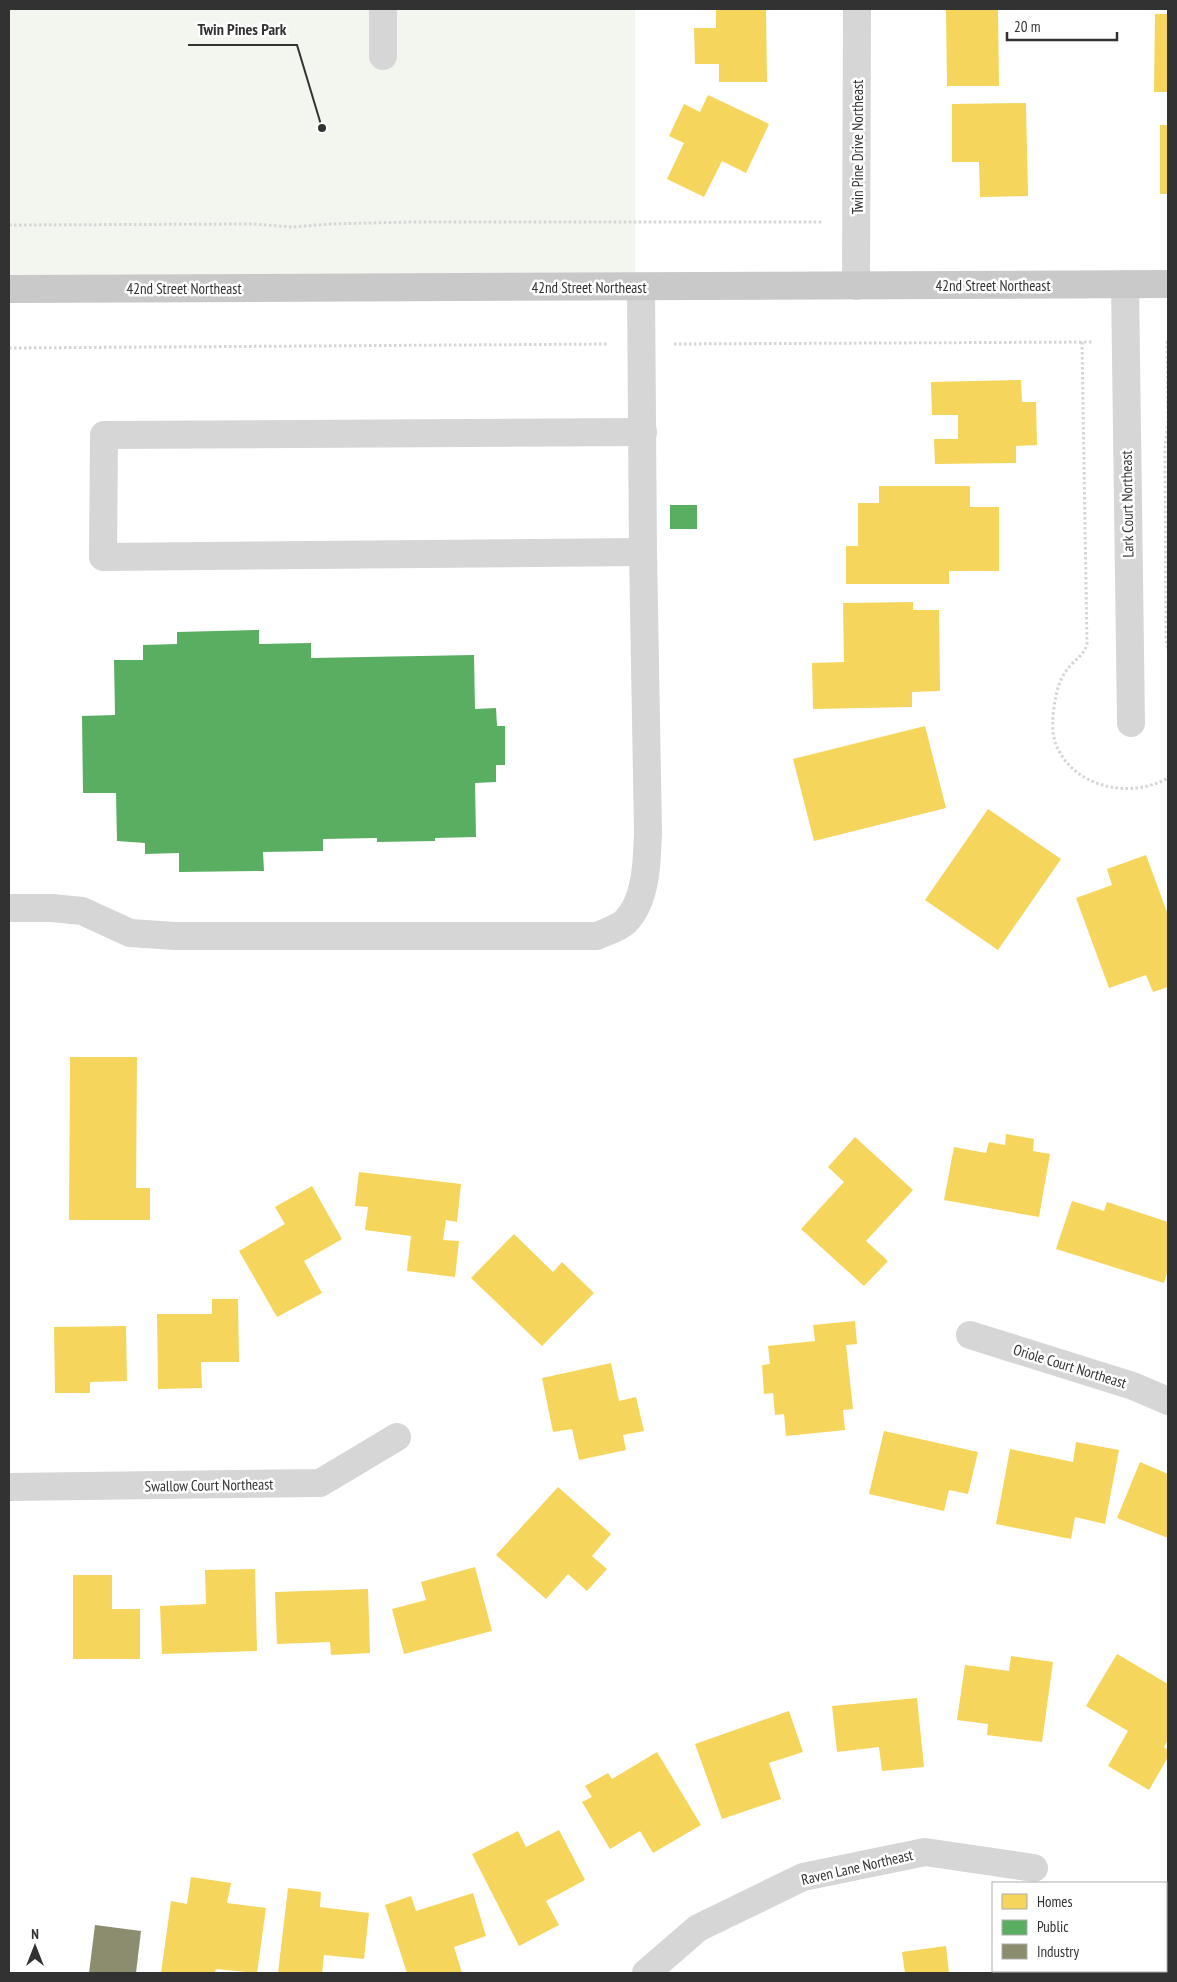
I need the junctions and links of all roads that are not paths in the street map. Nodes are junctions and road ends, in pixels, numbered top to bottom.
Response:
1 (383, 9) edge
2 (857, 9) edge
3 (382, 56) dead end
4 (1125, 284) junction
5 (1168, 284) edge
6 (856, 286) junction
7 (641, 287) junction
8 (9, 289) edge
9 (643, 432) junction
10 (643, 552) junction
11 (1131, 723) dead end
12 (9, 908) edge
13 (970, 1335) dead end
14 (1168, 1401) edge
15 (397, 1437) dead end
16 (9, 1487) edge
17 (1034, 1868) dead end
18 (646, 1973) edge

1 - 3 street
2 - 6 street, Twin Pine Drive Northeast
4 - 5 main road, 42nd Street Northeast
4 - 6 main road, 42nd Street Northeast
4 - 11 street, Lark Court Northeast
6 - 7 main road, 42nd Street Northeast
7 - 8 main road, 42nd Street Northeast
7 - 9 street
9 - 10 street
9 - 10 street
10 - 12 street
13 - 14 street, Oriole Court Northeast
15 - 16 street, Swallow Court Northeast
17 - 18 street, Raven Lane Northeast

